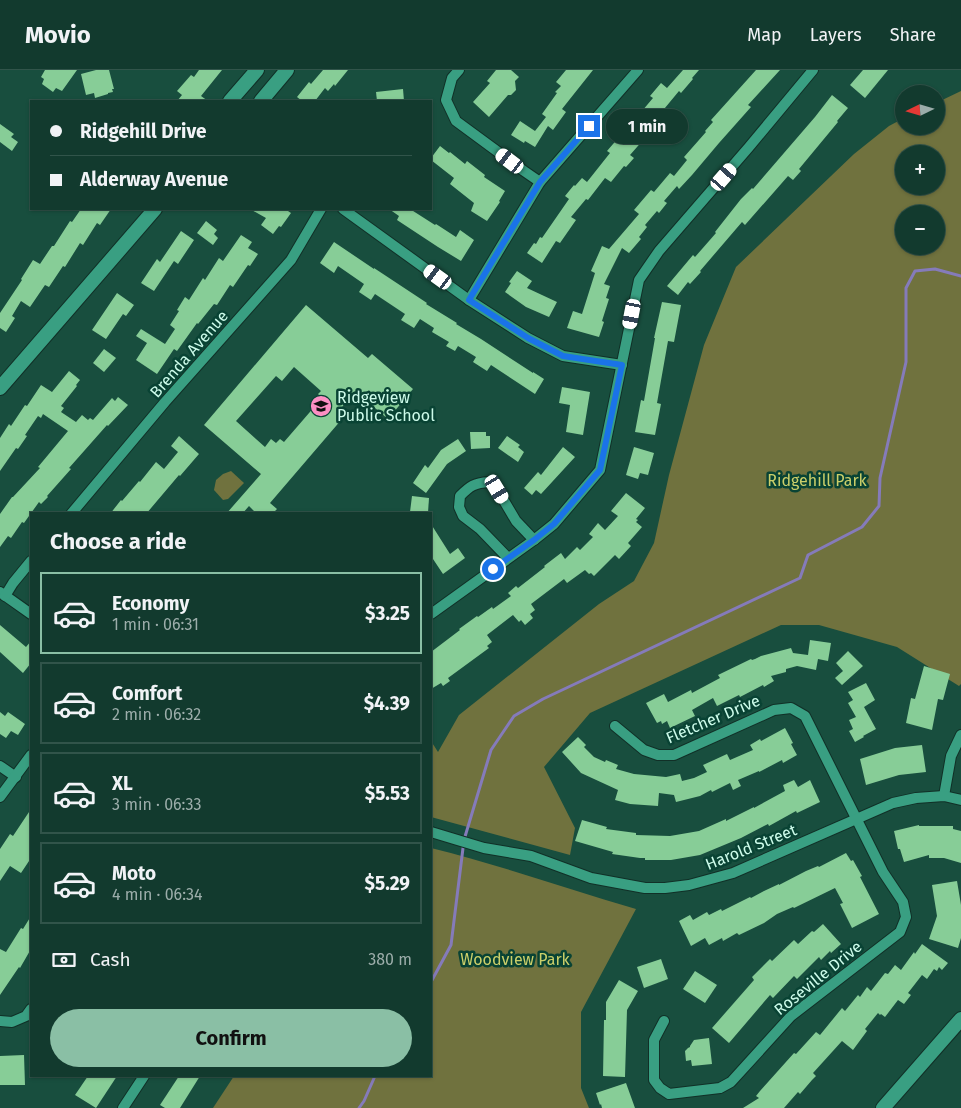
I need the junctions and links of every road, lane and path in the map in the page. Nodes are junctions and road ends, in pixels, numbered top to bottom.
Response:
1 (257, 70) edge
2 (287, 70) edge
3 (459, 70) edge
4 (638, 70) edge
5 (813, 70) edge
6 (231, 100) edge
7 (262, 100) edge
8 (540, 182) junction
9 (154, 210) edge
10 (320, 210) edge
11 (344, 210) edge
12 (469, 300) junction
13 (622, 365) junction
14 (0, 388) edge
15 (73, 512) edge
16 (534, 540) junction
17 (508, 558) junction
18 (30, 562) edge
19 (2, 594) edge
20 (30, 613) edge
21 (432, 613) edge
22 (615, 726) dead end
23 (961, 735) edge
24 (30, 756) edge
25 (0, 766) edge
26 (16, 777) junction
27 (0, 796) edge
28 (944, 796) junction
29 (961, 800) edge
30 (857, 818) junction
31 (432, 832) edge
32 (30, 1010) edge
33 (961, 1019) edge
34 (0, 1021) edge
35 (664, 1021) dead end
36 (143, 1077) edge
37 (123, 1108) edge
38 (883, 1108) edge

1 - 6 street
2 - 7 street
3 - 8 street
4 - 8 street
5 - 13 street
8 - 12 street
9 - 14 street
10 - 15 street, Brenda Avenue
11 - 12 street
12 - 13 street
13 - 16 street
16 - 17 street
16 - 17 street
17 - 21 street
18 - 19 street
19 - 20 street
22 - 30 street, Fletcher Drive
23 - 28 street
24 - 26 street
25 - 26 street
26 - 27 street
28 - 29 street, Harold Street
28 - 30 street, Harold Street
30 - 31 street, Harold Street
30 - 35 street, Roseville Drive
32 - 34 street
33 - 38 street
36 - 37 street

